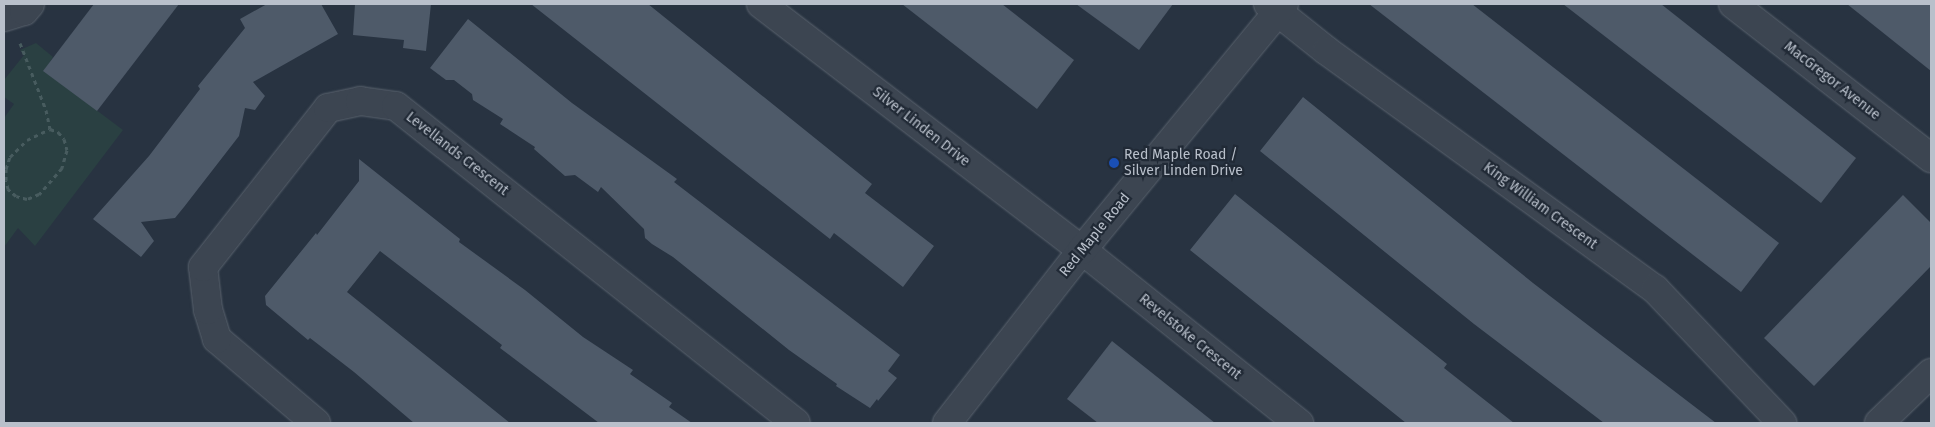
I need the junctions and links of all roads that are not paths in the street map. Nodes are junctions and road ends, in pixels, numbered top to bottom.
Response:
1 (30, 4) edge
2 (761, 4) edge
3 (1733, 4) edge
4 (1277, 6) edge
5 (4, 17) edge
6 (1931, 158) edge
7 (1082, 250) junction
8 (1931, 372) edge
9 (316, 423) edge
10 (796, 423) edge
11 (947, 423) edge
12 (1299, 423) edge
13 (1782, 423) edge
14 (1879, 423) edge

1 - 5 street
2 - 7 street, Silver Linden Drive
3 - 6 street, MacGregor Avenue
4 - 7 street, Red Maple Road
4 - 13 street, King William Crescent
7 - 11 street, Red Maple Road
7 - 12 street, Revelstoke Crescent
8 - 14 street
9 - 10 street, Levellands Crescent

